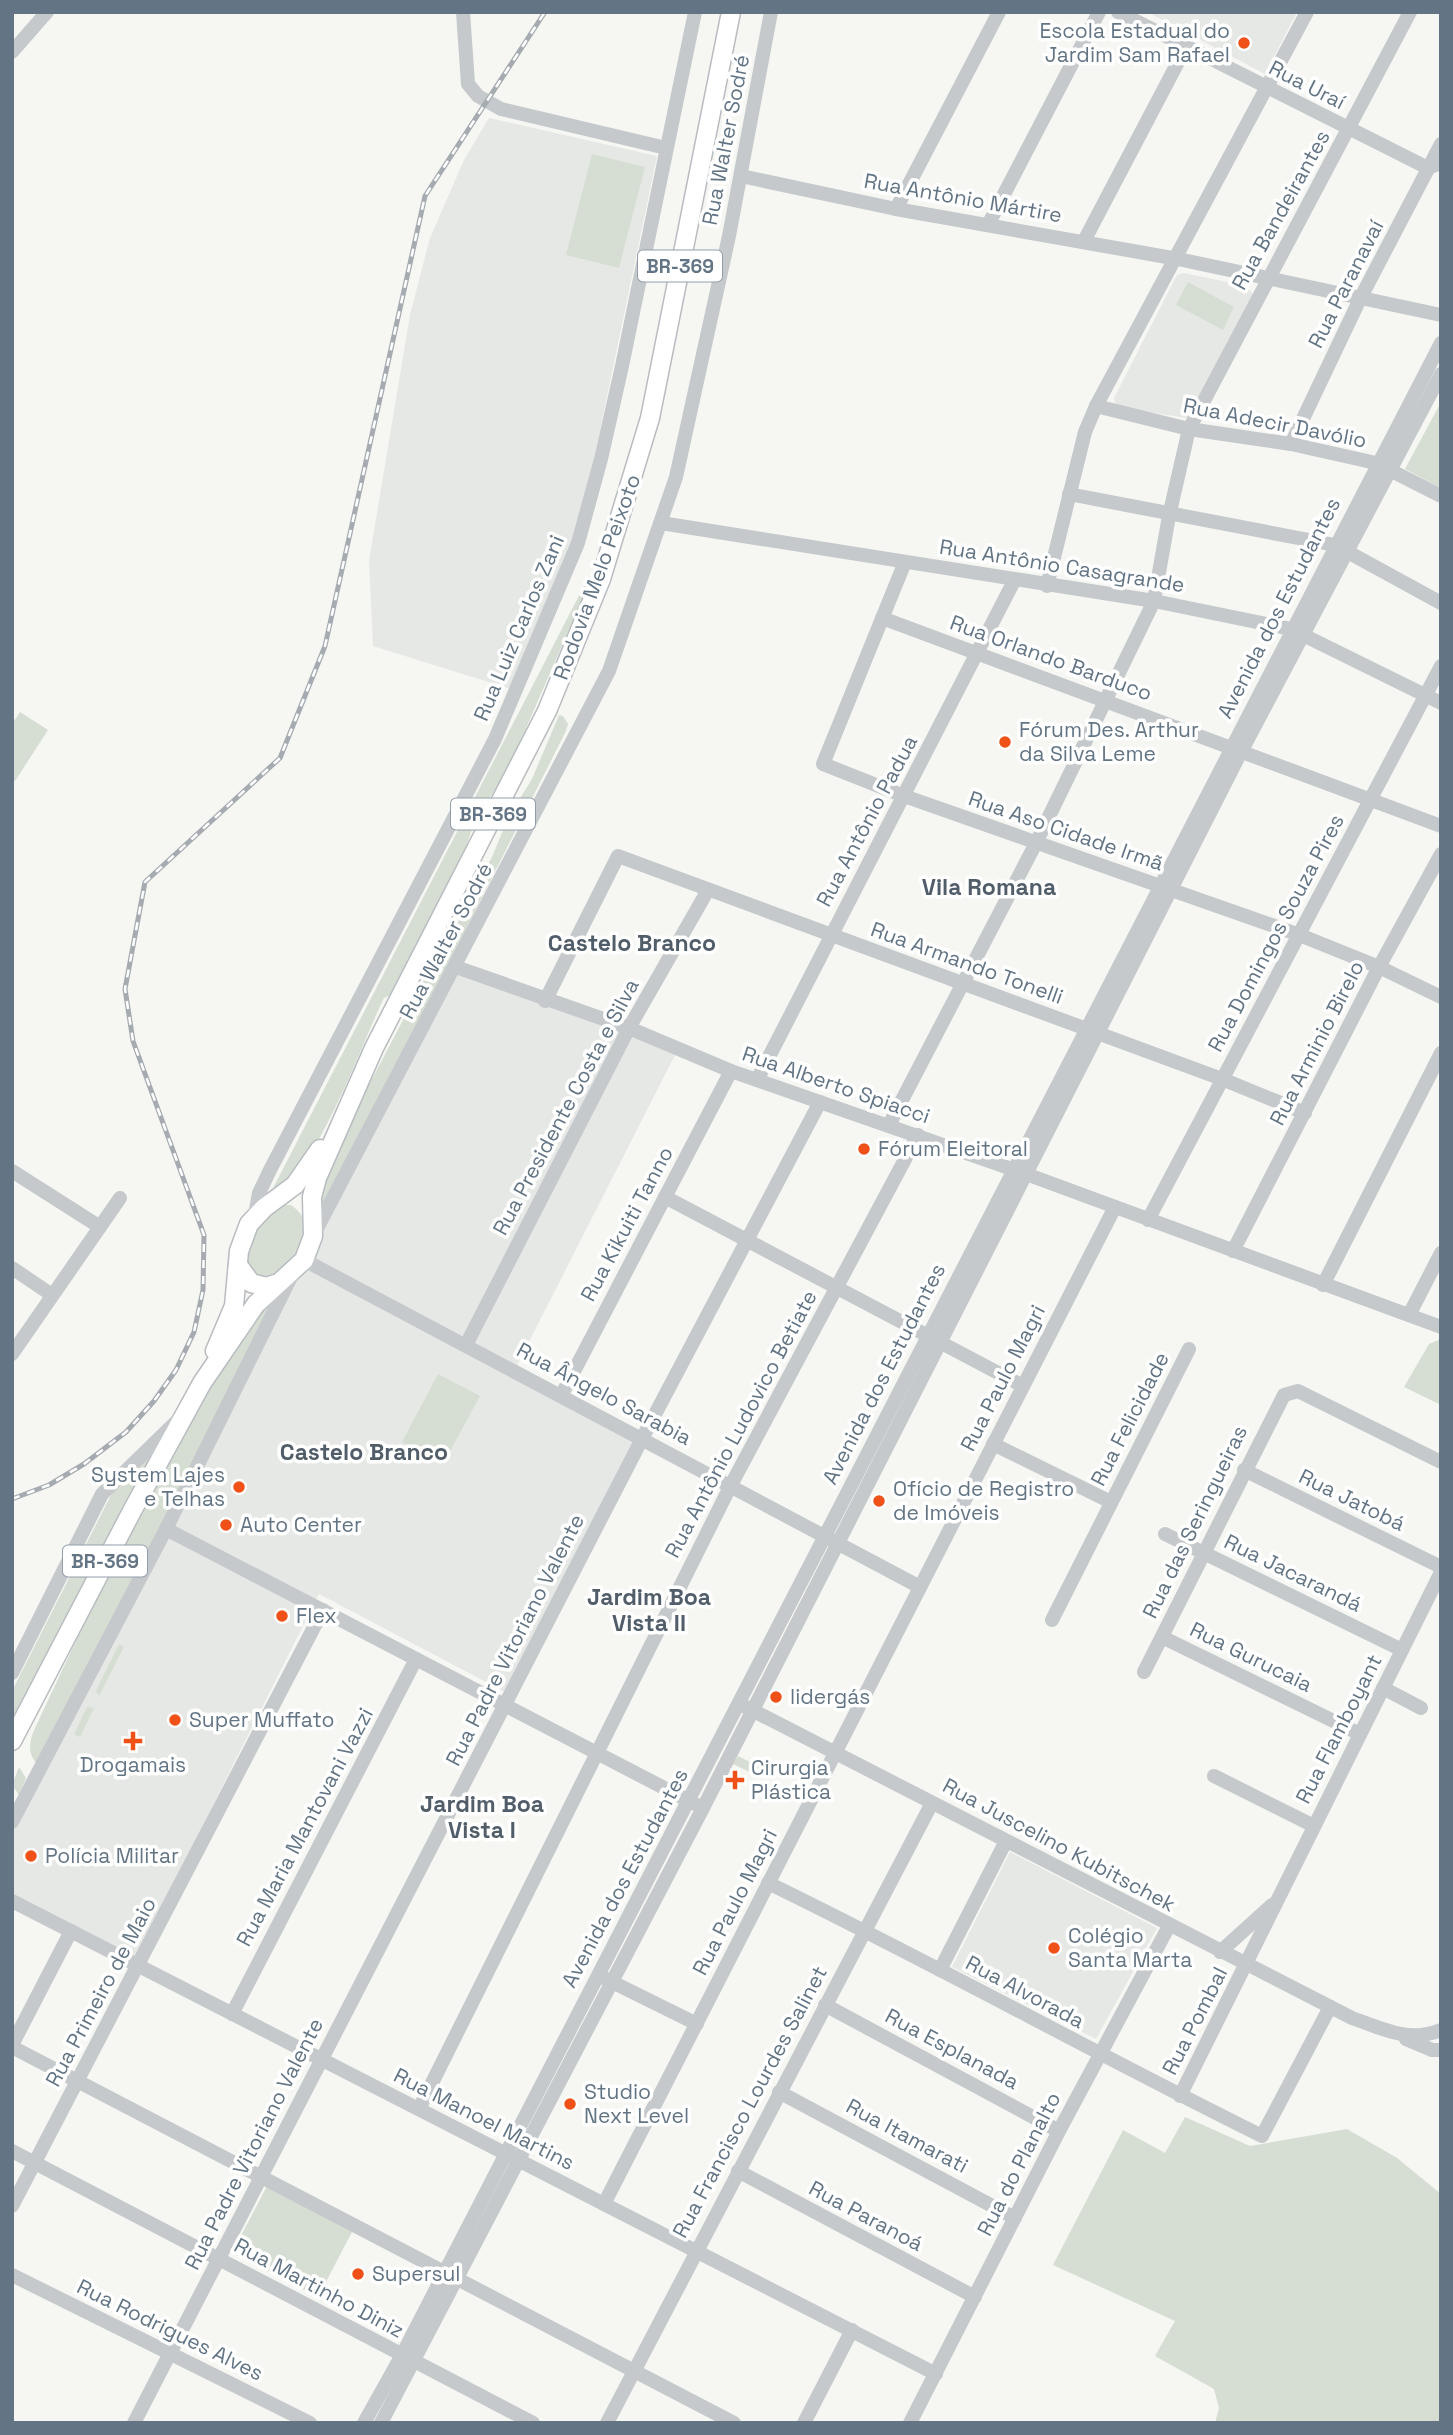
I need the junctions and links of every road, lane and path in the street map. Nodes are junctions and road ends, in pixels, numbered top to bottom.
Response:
1 (47, 12) edge
2 (463, 12) edge
3 (695, 12) edge
4 (731, 12) edge
5 (771, 12) edge
6 (999, 12) edge
7 (1100, 12) edge
8 (1118, 12) edge
9 (1307, 12) edge
10 (1410, 12) edge
11 (1186, 47) junction
12 (12, 52) edge
13 (1267, 89) junction
14 (1348, 130) junction
15 (1441, 144) edge
16 (666, 148) junction
17 (1435, 165) edge
18 (741, 176) junction
19 (896, 209) junction
20 (989, 223) junction
21 (1084, 241) junction
22 (1178, 259) junction
23 (1268, 277) junction
24 (1360, 299) junction
25 (1441, 315) edge
26 (1441, 343) edge
27 (1441, 373) edge
28 (1427, 385) junction
29 (1096, 406) junction
30 (1189, 429) junction
31 (1291, 444) junction
32 (1376, 463) junction
33 (1390, 470) junction
34 (1069, 495) junction
35 (1441, 496) edge
36 (1169, 516) junction
37 (661, 523) junction
38 (1341, 548) junction
39 (905, 562) junction
40 (1014, 581) junction
41 (1047, 586) junction
42 (1154, 601) junction
43 (1441, 603) edge
44 (882, 618) junction
45 (1297, 631) junction
46 (978, 653) junction
47 (1441, 666) edge
48 (1426, 695) junction
49 (1105, 699) junction
50 (1441, 703) edge
51 (1235, 750) junction
52 (904, 796) junction
53 (1370, 800) junction
54 (1441, 827) edge
55 (1036, 843) junction
56 (1441, 855) edge
57 (1165, 888) junction
58 (708, 890) junction
59 (1297, 934) junction
60 (830, 936) junction
61 (456, 967) junction
62 (1379, 967) junction
63 (961, 985) junction
64 (1441, 997) edge
65 (545, 1001) junction
66 (629, 1028) junction
67 (1092, 1031) junction
68 (1441, 1052) edge
69 (731, 1071) junction
70 (1223, 1079) junction
71 (757, 1080) junction
72 (350, 1102) junction
73 (820, 1102) junction
74 (1306, 1113) junction
75 (889, 1125) junction
76 (918, 1135) junction
77 (12, 1171) edge
78 (1018, 1172) junction
79 (279, 1197) junction
80 (665, 1197) junction
81 (120, 1198) dead end
82 (1115, 1207) junction
83 (255, 1215) junction
84 (1148, 1220) junction
85 (100, 1227) junction
86 (313, 1227) junction
87 (746, 1241) junction
88 (1233, 1251) junction
89 (1441, 1253) edge
90 (238, 1265) junction
91 (298, 1267) junction
92 (12, 1268) edge
93 (275, 1284) junction
94 (1323, 1285) junction
95 (835, 1289) junction
96 (52, 1296) junction
97 (1409, 1315) junction
98 (1441, 1327) edge
99 (933, 1340) junction
100 (466, 1345) junction
101 (1189, 1349) dead end
102 (12, 1354) edge
103 (202, 1383) junction
104 (1023, 1386) junction
105 (561, 1396) junction
106 (184, 1415) junction
107 (643, 1437) junction
108 (993, 1444) junction
109 (1441, 1462) edge
110 (1244, 1470) junction
111 (732, 1485) junction
112 (1111, 1502) junction
113 (166, 1529) junction
114 (1165, 1534) dead end
115 (831, 1540) junction
116 (1203, 1553) junction
117 (1441, 1570) edge
118 (920, 1587) junction
119 (323, 1610) junction
120 (1052, 1620) dead end
121 (1162, 1637) junction
122 (1402, 1650) junction
123 (416, 1659) junction
124 (1144, 1672) dead end
125 (12, 1673) edge
126 (1383, 1688) junction
127 (505, 1705) junction
128 (746, 1707) junction
129 (1421, 1708) dead end
130 (1360, 1734) junction
131 (12, 1741) edge
132 (597, 1751) junction
133 (835, 1752) junction
134 (1214, 1776) dead end
135 (932, 1802) junction
136 (696, 1804) junction
137 (12, 1822) edge
138 (1314, 1826) junction
139 (1006, 1841) junction
140 (768, 1883) junction
141 (12, 1901) edge
142 (1273, 1904) junction
143 (1169, 1926) junction
144 (864, 1930) junction
145 (71, 1931) junction
146 (1220, 1952) junction
147 (1241, 1962) junction
148 (139, 1966) junction
149 (940, 1970) junction
150 (604, 1978) junction
151 (825, 2005) junction
152 (1330, 2007) junction
153 (232, 2014) junction
154 (696, 2024) junction
155 (1441, 2030) edge
156 (1397, 2035) junction
157 (12, 2046) edge
158 (1436, 2050) edge
159 (1100, 2056) junction
160 (321, 2060) junction
161 (78, 2081) junction
162 (779, 2092) junction
163 (1180, 2096) junction
164 (419, 2109) junction
165 (1059, 2131) junction
166 (12, 2151) edge
167 (512, 2157) junction
168 (35, 2163) junction
169 (738, 2171) junction
170 (262, 2176) junction
171 (604, 2204) junction
172 (12, 2206) edge
173 (1015, 2218) junction
174 (696, 2251) junction
175 (218, 2259) junction
176 (12, 2275) edge
177 (452, 2276) junction
178 (975, 2297) junction
179 (852, 2330) junction
180 (169, 2354) junction
181 (408, 2358) junction
182 (634, 2371) junction
183 (936, 2374) junction
184 (911, 2422) edge
185 (134, 2423) edge
186 (310, 2423) edge
187 (364, 2423) edge
188 (382, 2423) edge
189 (533, 2423) edge
190 (607, 2423) edge
191 (734, 2423) edge
192 (804, 2423) edge

1 - 12 street
2 - 16 street
3 - 16 street, Rua Luiz Carlos Zani
4 - 72 main road, Rodovia Melo Peixoto / BR-369
5 - 18 street, Rua Walter Sodré
6 - 19 street
7 - 20 street
8 - 11 street, Rua Uraí
9 - 13 street
10 - 14 street, Rua Bandeirantes
11 - 13 street, Rua Uraí
11 - 21 street
13 - 14 street, Rua Uraí
13 - 22 street
14 - 17 street, Rua Uraí
14 - 23 street, Rua Bandeirantes
15 - 17 street, Rua Paranavaí
16 - 83 street, Rua Luiz Carlos Zani
17 - 24 street, Rua Paranavaí
18 - 19 street, Rua Antônio Mártire
18 - 37 street, Rua Walter Sodré
19 - 20 street, Rua Antônio Mártire
20 - 21 street, Rua Antônio Mártire
21 - 22 street, Rua Antônio Mártire
22 - 23 street, Rua Antônio Mártire
22 - 29 street
23 - 24 street, Rua Antônio Mártire
23 - 30 street, Rua Bandeirantes
24 - 25 street, Rua Antônio Mártire
24 - 31 street, Rua Paranavaí
26 - 28 street, Avenida dos Estudantes
27 - 28 street, Avenida dos Estudantes
28 - 32 street, Avenida dos Estudantes
28 - 33 street, Avenida dos Estudantes
29 - 30 street, Rua Adecir Davólio
29 - 34 street
30 - 31 street, Rua Adecir Davólio
30 - 36 street, Rua Bandeirantes
31 - 32 street, Rua Adecir Davólio
32 - 33 street, Rua Adecir Davólio
32 - 38 street, Avenida dos Estudantes
33 - 35 street, Rua Adecir Davólio
33 - 38 street, Avenida dos Estudantes
34 - 36 street
34 - 41 street
36 - 38 street
36 - 42 street, Rua Bandeirantes
37 - 39 street, Rua Antônio Casagrande
37 - 61 street, Rua Walter Sodré
38 - 43 street
38 - 45 street, Avenida dos Estudantes
39 - 40 street, Rua Antônio Casagrande
39 - 44 street
40 - 41 street, Rua Antônio Casagrande
40 - 46 street, Rua Antônio Padua
41 - 42 street, Rua Antônio Casagrande
42 - 45 street, Rua Antônio Casagrande
42 - 49 street, Rua Bandeirantes
44 - 46 street, Rua Orlando Barduco
44 - 52 street, Rua Aso Cidade Irmã
45 - 48 street, Rua Antônio Casagrande
45 - 51 street, Avenida dos Estudantes
46 - 49 street, Rua Orlando Barduco
46 - 52 street, Rua Antônio Padua
47 - 48 street, Rua Domingos Souza Pires
48 - 50 street, Rua Antônio Casagrande
48 - 53 street, Rua Domingos Souza Pires
49 - 51 street, Rua Orlando Barduco
49 - 55 street, Rua Bandeirantes
51 - 53 street, Rua Orlando Barduco
51 - 57 street, Avenida dos Estudantes
52 - 55 street, Rua Aso Cidade Irmã
52 - 60 street, Rua Antônio Padua
53 - 54 street, Rua Orlando Barduco
53 - 59 street, Rua Domingos Souza Pires
55 - 57 street, Rua Aso Cidade Irmã
55 - 63 street, Rua Bandeirantes
56 - 62 street, Rua Arminio Birelo
57 - 59 street, Rua Aso Cidade Irmã
57 - 67 street, Avenida dos Estudantes
58 - 60 street, Rua Armando Tonelli
58 - 65 street, Rua Armando Tonelli
58 - 66 street, Rua Presidente Costa e Silva
59 - 62 street, Rua Aso Cidade Irmã
59 - 70 street, Rua Domingos Souza Pires
60 - 63 street, Rua Armando Tonelli
60 - 71 street, Rua Antônio Padua
61 - 65 street, Rua Alberto Spiacci
61 - 86 street, Rua Walter Sodré
62 - 64 street
62 - 74 street, Rua Arminio Birelo
63 - 67 street, Rua Armando Tonelli
63 - 75 street, Rua Bandeirantes
65 - 66 street, Rua Alberto Spiacci
66 - 69 street, Rua Alberto Spiacci
66 - 100 street, Rua Presidente Costa e Silva
67 - 70 street, Rua Armando Tonelli
67 - 78 street, Avenida dos Estudantes
68 - 94 street
69 - 71 street, Rua Alberto Spiacci
69 - 80 street, Rua Kikuiti Tanno
70 - 74 street, Rua Armando Tonelli
70 - 84 street, Rua Domingos Souza Pires
71 - 73 street, Rua Alberto Spiacci
72 - 79 main road, Rodovia Melo Peixoto / BR-369
72 - 86 main road, Rodovia Melo Peixoto / BR-369
73 - 75 street, Rua Alberto Spiacci
73 - 87 street, Rua Padre Vitoriano Valente
74 - 88 street, Rua Arminio Birelo
75 - 76 street, Rua Alberto Spiacci
76 - 78 street, Rua Alberto Spiacci
76 - 95 street, Rua Antônio Ludovico Betiate
77 - 85 street
78 - 82 street, Rua Alberto Spiacci
78 - 99 street, Avenida dos Estudantes
79 - 83 main road, Rodovia Melo Peixoto / BR-369
79 - 86 main road
80 - 87 street
80 - 105 street, Rua Kikuiti Tanno
81 - 85 street
82 - 84 street, Rua Alberto Spiacci
82 - 104 street, Rua Paulo Magri
83 - 90 main road, Rodovia Melo Peixoto / BR-369
84 - 88 street, Rua Alberto Spiacci
85 - 96 street
86 - 91 main road, Rodovia Melo Peixoto / BR-369
87 - 95 street
87 - 107 street, Rua Padre Vitoriano Valente
88 - 94 street, Rua Alberto Spiacci
89 - 97 street
90 - 93 main road
90 - 103 main road, Rodovia Melo Peixoto / BR-369
91 - 93 main road, Rodovia Melo Peixoto / BR-369
91 - 100 street, Rua Ângelo Sarabia
91 - 113 street
92 - 96 street
93 - 103 main road, Rodovia Melo Peixoto / BR-369
94 - 97 street, Rua Alberto Spiacci
95 - 99 street
95 - 111 street, Rua Antônio Ludovico Betiate
96 - 102 street
97 - 98 street, Rua Alberto Spiacci
99 - 104 street
99 - 115 street, Avenida dos Estudantes
100 - 105 street, Rua Ângelo Sarabia
101 - 112 street, Rua Felicidade
103 - 106 main road, Rodovia Melo Peixoto / BR-369
104 - 108 street, Rua Paulo Magri
105 - 107 street, Rua Ângelo Sarabia
106 - 125 street
106 - 131 main road, Rodovia Melo Peixoto / BR-369
107 - 111 street, Rua Ângelo Sarabia
107 - 127 street, Rua Padre Vitoriano Valente
108 - 112 street
108 - 118 street, Rua Paulo Magri
109 - 110 street, Rua das Seringueiras
110 - 116 street, Rua das Seringueiras
110 - 117 street, Rua Jatobá
111 - 115 street, Rua Ângelo Sarabia
111 - 132 street, Rua Antônio Ludovico Betiate
112 - 120 street, Rua Felicidade
113 - 119 street
113 - 137 street
114 - 116 street, Rua Jacarandá
115 - 118 street, Rua Ângelo Sarabia
115 - 128 street, Avenida dos Estudantes
116 - 121 street, Rua das Seringueiras
116 - 122 street, Rua Jacarandá
117 - 122 street, Rua Flamboyant
118 - 133 street, Rua Paulo Magri
119 - 123 street
119 - 148 street, Rua Primeiro de Maio
121 - 124 street, Rua das Seringueiras
121 - 130 street, Rua Gurucaia
122 - 126 street, Rua Flamboyant
123 - 127 street
123 - 153 street, Rua Maria Mantovani Vazzi
126 - 129 street
126 - 130 street, Rua Flamboyant
127 - 132 street
127 - 160 street, Rua Padre Vitoriano Valente
128 - 133 street, Rua Juscelino Kubitschek
128 - 136 street, Avenida dos Estudantes
130 - 138 street, Rua Flamboyant
132 - 136 street
132 - 164 street, Rua Antônio Ludovico Betiate
133 - 135 street, Rua Juscelino Kubitschek
133 - 140 street, Rua Paulo Magri
134 - 138 street
135 - 139 street, Rua Juscelino Kubitschek
135 - 144 street, Rua Francisco Lourdes Salinet
136 - 150 street, Avenida dos Estudantes
138 - 142 street, Rua Flamboyant
139 - 143 street, Rua Juscelino Kubitschek
139 - 149 street
140 - 144 street, Rua Alvorada
140 - 154 street, Rua Paulo Magri
141 - 145 street, Rua Manoel Martins
142 - 146 street
142 - 147 street, Rua Pombal
143 - 146 street, Rua Juscelino Kubitschek
143 - 159 street, Rua do Planalto
144 - 149 street, Rua Alvorada
144 - 151 street, Rua Francisco Lourdes Salinet
145 - 148 street, Rua Manoel Martins
145 - 157 street
146 - 147 street, Rua Juscelino Kubitschek
147 - 152 street, Rua Juscelino Kubitschek
147 - 163 street, Rua Pombal
148 - 153 street, Rua Manoel Martins
148 - 161 street, Rua Primeiro de Maio
149 - 159 street, Rua Alvorada
150 - 154 street
150 - 167 street, Avenida dos Estudantes
151 - 162 street, Rua Francisco Lourdes Salinet
151 - 165 street, Rua Esplanada
152 - 156 street, Rua Juscelino Kubitschek
152 - 163 street, Rua Alvorada
153 - 160 street, Rua Manoel Martins
154 - 171 street, Rua Paulo Magri
155 - 156 street, Rua Juscelino Kubitschek
156 - 158 street
157 - 161 street
159 - 163 street, Rua Alvorada
159 - 165 street, Rua do Planalto
160 - 164 street, Rua Manoel Martins
160 - 170 street, Rua Padre Vitoriano Valente
161 - 168 street, Rua Primeiro de Maio
161 - 170 street
162 - 169 street, Rua Francisco Lourdes Salinet
162 - 173 street, Rua Itamarati
164 - 167 street, Rua Manoel Martins
165 - 173 street, Rua do Planalto
166 - 168 street, Rua Martinho Diniz
167 - 171 street, Rua Manoel Martins
167 - 177 street, Avenida dos Estudantes
168 - 172 street, Rua Primeiro de Maio
168 - 175 street, Rua Martinho Diniz
169 - 174 street, Rua Francisco Lourdes Salinet
169 - 178 street, Rua Paranoá
170 - 175 street, Rua Padre Vitoriano Valente
170 - 177 street
171 - 174 street, Rua Manoel Martins
173 - 178 street, Rua do Planalto
174 - 179 street, Rua Manoel Martins
174 - 182 street, Rua Francisco Lourdes Salinet
175 - 180 street, Rua Padre Vitoriano Valente
175 - 181 street, Rua Martinho Diniz
176 - 180 street, Rua Rodrigues Alves
177 - 181 street, Avenida dos Estudantes
177 - 182 street
178 - 183 street, Rua do Planalto
179 - 183 street, Rua Manoel Martins
179 - 192 street
180 - 185 street, Rua Padre Vitoriano Valente
180 - 186 street, Rua Rodrigues Alves
181 - 187 street, Avenida dos Estudantes
181 - 188 street, Avenida dos Estudantes
181 - 189 street, Rua Martinho Diniz
182 - 190 street, Rua Francisco Lourdes Salinet
182 - 191 street
183 - 184 street, Rua do Planalto

